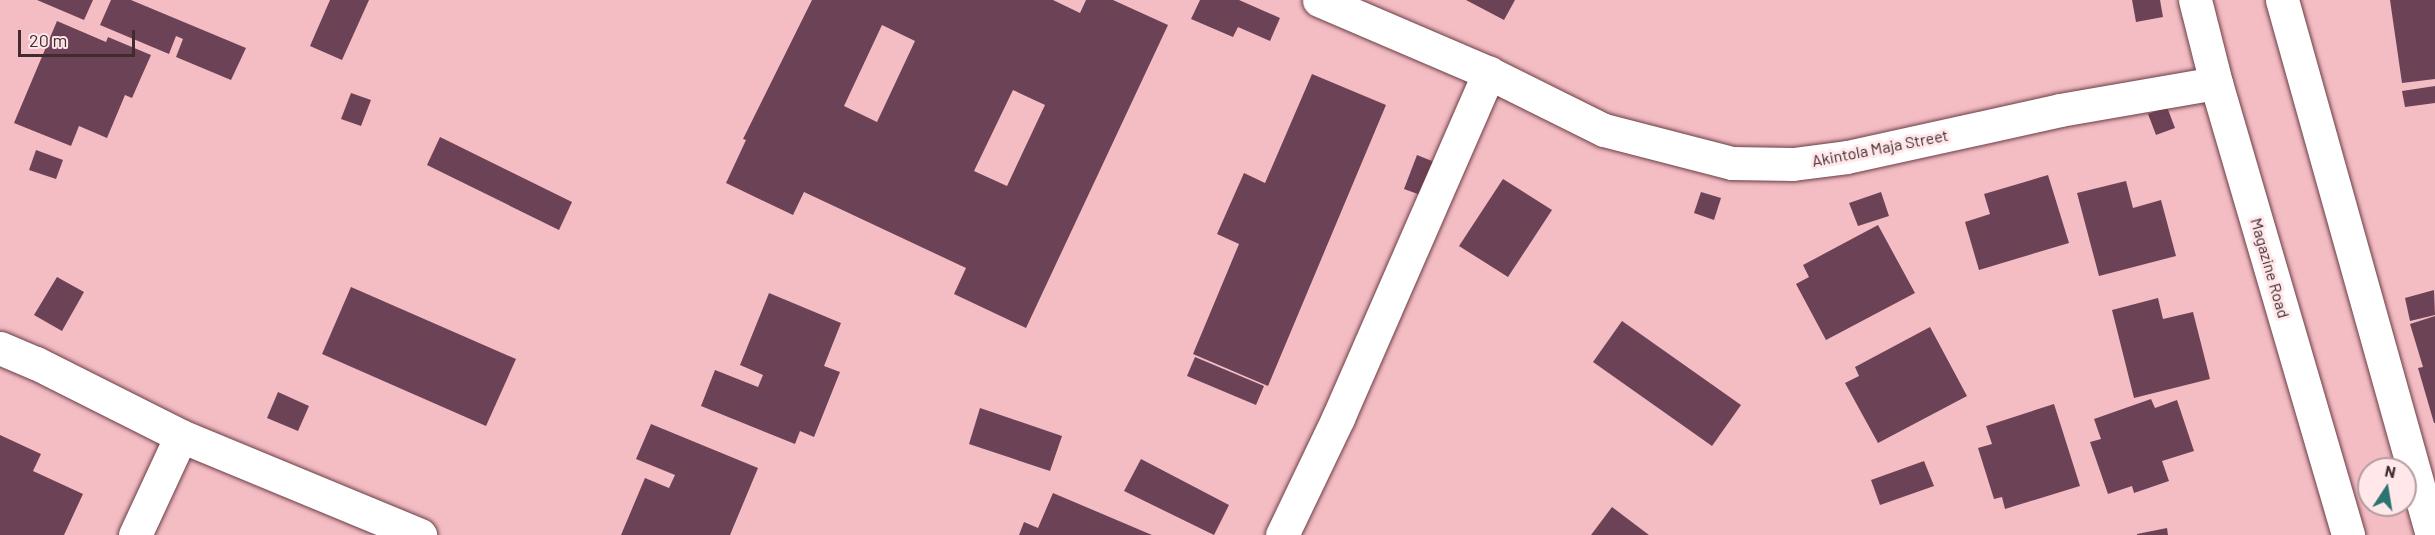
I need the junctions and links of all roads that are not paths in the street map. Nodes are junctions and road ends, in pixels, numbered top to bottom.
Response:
1 (1319, 0) edge
2 (2195, 0) edge
3 (2282, 0) edge
4 (1489, 73) junction
5 (2216, 83) junction
6 (0, 348) edge
7 (181, 436) junction
8 (135, 535) edge
9 (420, 535) edge
10 (1282, 535) edge
11 (2348, 535) edge
12 (2432, 535) edge

1 - 4 street, Akintola Maja Street
2 - 5 street, Magazine Road
3 - 12 street
4 - 5 street, Akintola Maja Street
4 - 10 street
5 - 11 street, Magazine Road
6 - 7 street
7 - 8 street
7 - 9 street

